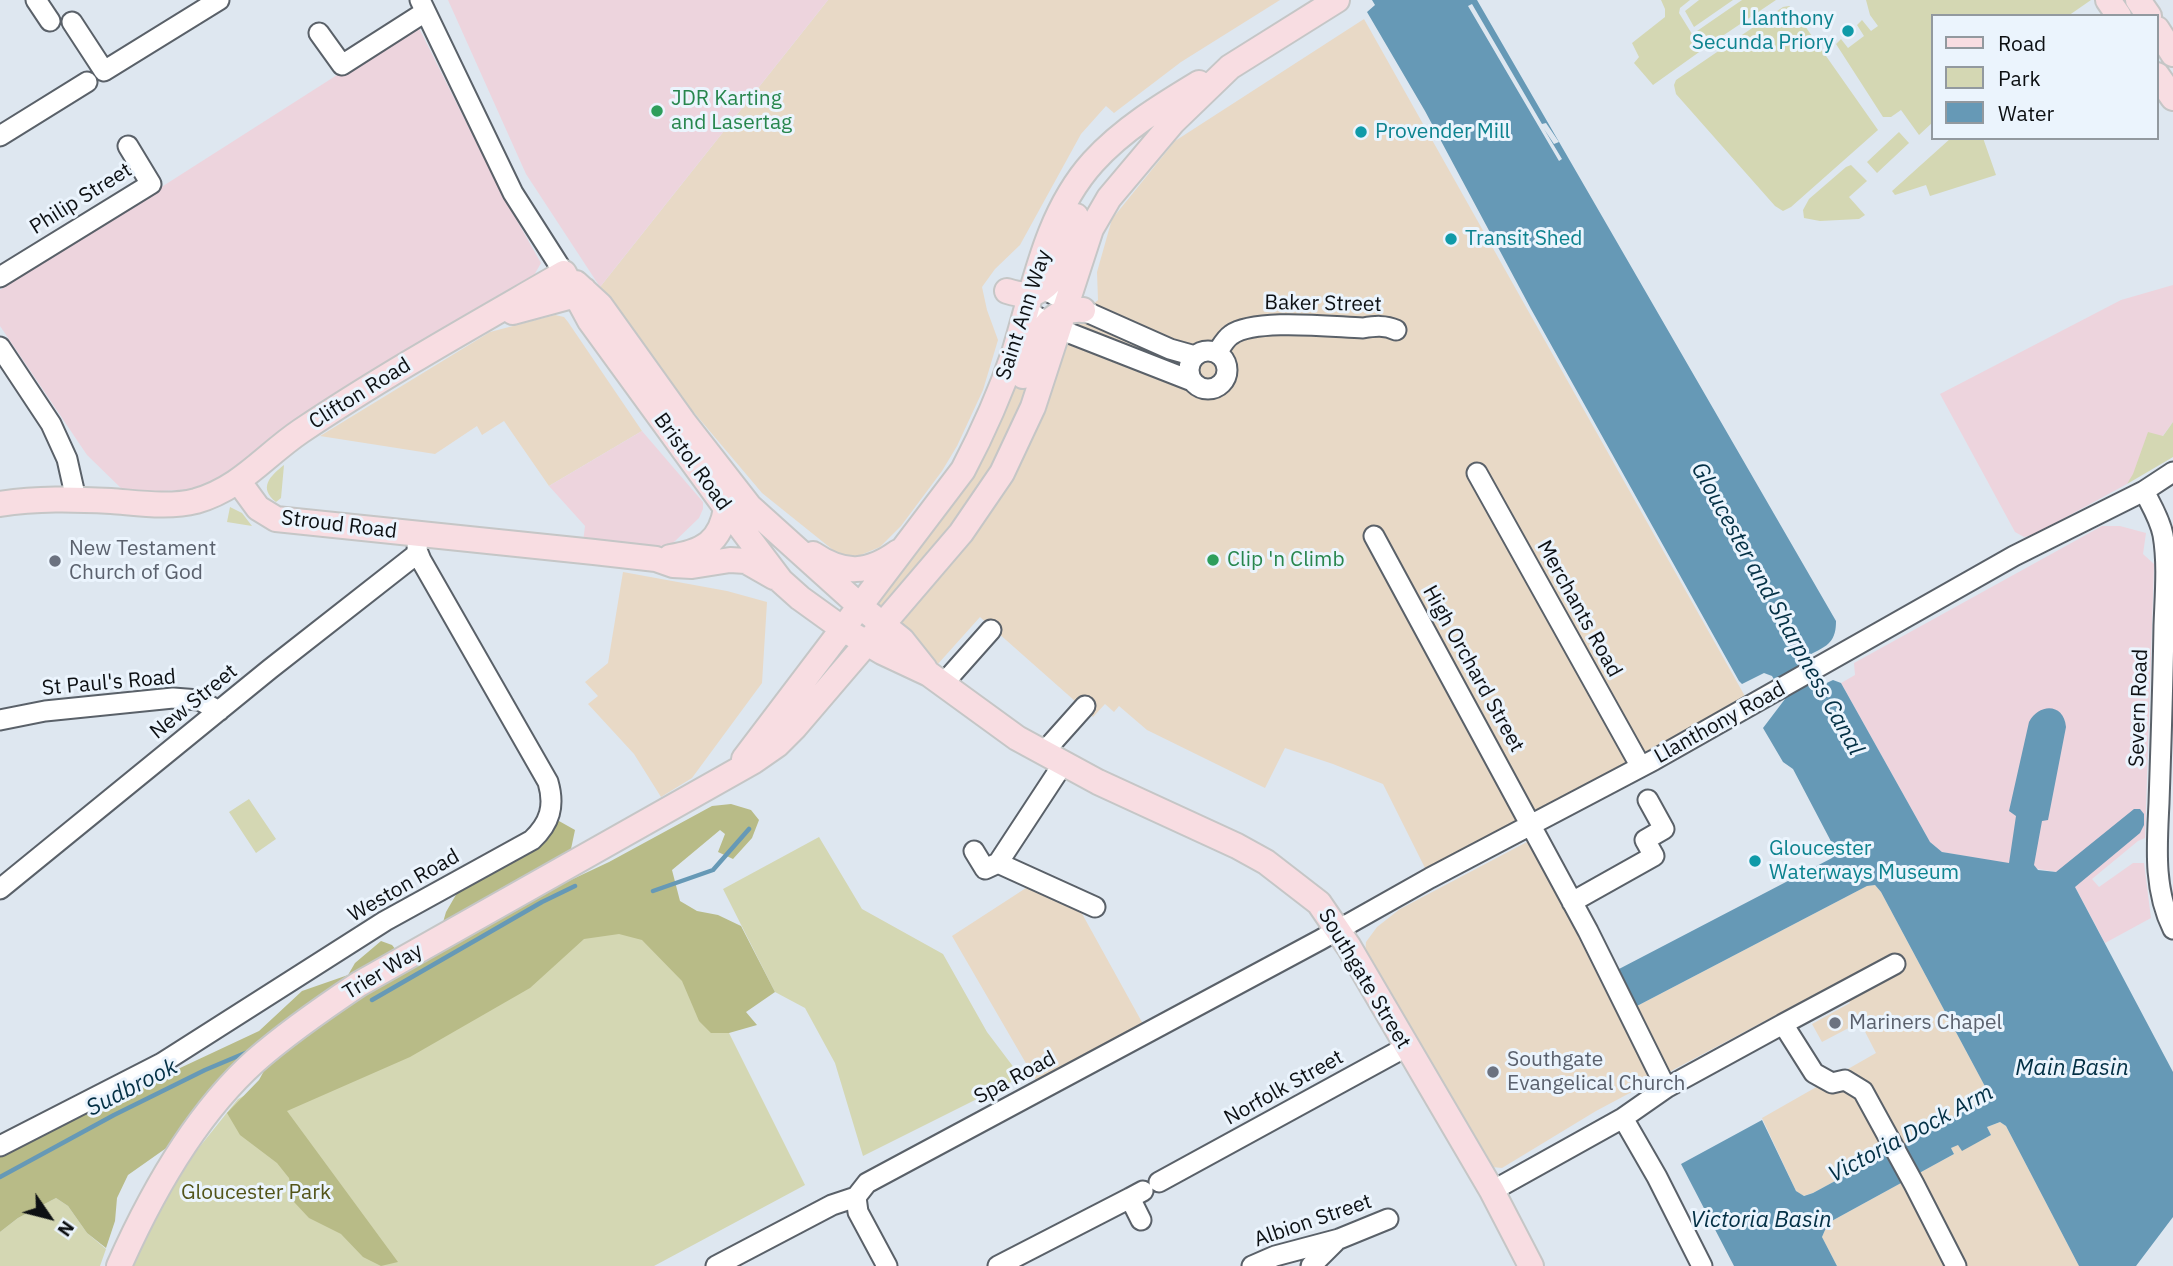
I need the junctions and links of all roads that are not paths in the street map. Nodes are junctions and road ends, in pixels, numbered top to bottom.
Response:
1 (36, 0) edge
2 (219, 0) edge
3 (1329, 5) edge
4 (422, 6) edge
5 (50, 20) dead end
6 (72, 22) dead end
7 (2159, 32) edge
8 (319, 33) dead end
9 (2173, 54) edge
10 (1230, 67) junction
11 (2159, 78) edge
12 (88, 82) dead end
13 (1209, 88) junction
14 (2173, 99) edge
15 (0, 136) edge
16 (128, 146) dead end
17 (0, 277) edge
18 (575, 286) junction
19 (1028, 294) junction
20 (1064, 315) junction
21 (1396, 330) dead end
22 (0, 347) edge
23 (1217, 353) junction
24 (1195, 356) junction
25 (1192, 381) junction
26 (2173, 472) edge
27 (1477, 473) dead end
28 (239, 482) junction
29 (2144, 491) junction
30 (76, 499) junction
31 (0, 504) edge
32 (726, 508) junction
33 (754, 511) junction
34 (1374, 536) dead end
35 (914, 537) junction
36 (418, 544) junction
37 (656, 559) junction
38 (781, 581) junction
39 (800, 598) junction
40 (852, 618) junction
41 (884, 625) junction
42 (991, 630) dead end
43 (868, 643) junction
44 (936, 679) junction
45 (802, 684) junction
46 (1085, 706) dead end
47 (219, 711) junction
48 (0, 720) edge
49 (1053, 758) junction
50 (1641, 767) junction
51 (734, 772) junction
52 (1648, 800) dead end
53 (1532, 824) junction
54 (974, 851) dead end
55 (998, 863) junction
56 (0, 889) edge
57 (1572, 902) junction
58 (1095, 907) dead end
59 (2173, 929) edge
60 (1338, 930) junction
61 (1895, 964) dead end
62 (1783, 1024) junction
63 (1406, 1047) junction
64 (1666, 1087) junction
65 (1623, 1118) junction
66 (0, 1146) edge
67 (1144, 1190) junction
68 (1492, 1191) junction
69 (856, 1197) junction
70 (1388, 1219) dead end
71 (1141, 1220) dead end
72 (1339, 1239) junction
73 (119, 1266) edge
74 (716, 1266) edge
75 (887, 1266) edge
76 (998, 1266) edge
77 (1252, 1266) edge
78 (1311, 1266) edge
79 (1531, 1266) edge
80 (1702, 1266) edge
81 (1955, 1266) edge

1 - 5 street
2 - 6 street
3 - 10 main road, Saint Ann Way
4 - 8 street
4 - 18 street, Bristol Road
7 - 9 main road
10 - 13 main road, Saint Ann Way
10 - 19 main road, Saint Ann Way
11 - 14 main road
12 - 15 street
13 - 19 main road
13 - 20 main road, Saint Ann Way
16 - 17 street, Philip Street
18 - 28 main road, Clifton Road
18 - 32 main road, Bristol Road
18 - 33 main road, Bristol Road
19 - 20 street
19 - 20 street
19 - 35 main road, Saint Ann Way
20 - 24 street
20 - 25 street
20 - 35 main road
20 - 41 main road, Saint Ann Way
21 - 23 street, Baker Street
22 - 30 street
23 - 24 street
23 - 25 street
24 - 25 street
26 - 29 street, Llanthony Road
27 - 50 street, Merchants Road
28 - 30 main road
28 - 36 main road, Stroud Road
29 - 50 street, Llanthony Road
29 - 59 street, Severn Road
30 - 31 main road
32 - 37 main road, Stroud Road
32 - 38 main road, Bristol Road
33 - 35 main road
33 - 40 main road
34 - 53 street, High Orchard Street
35 - 40 main road, Saint Ann Way
36 - 37 main road, Stroud Road
36 - 47 street, New Street
36 - 66 street, Weston Road
37 - 38 main road, Stroud Road
38 - 39 main road, Bristol Road
39 - 40 main road, Bristol Road
39 - 45 main road
40 - 41 main road, Southgate Street
40 - 43 main road, Southgate Street
40 - 45 main road, Trier Way
41 - 43 main road, Trier Way
41 - 44 main road, Southgate Street
42 - 44 street
43 - 44 main road, Southgate Street
43 - 51 main road, Trier Way
44 - 49 main road, Southgate Street
45 - 51 main road, Trier Way
46 - 49 street
47 - 48 street, St Paul's Road
47 - 56 street, New Street
49 - 55 street
49 - 60 main road, Southgate Street
50 - 53 street, Llanthony Road
51 - 73 main road, Trier Way
52 - 57 street
53 - 57 street, High Orchard Street
53 - 60 street, Llanthony Road
54 - 55 street
55 - 58 street
57 - 64 street, High Orchard Street
60 - 63 main road, Southgate Street
60 - 69 street, Spa Road
61 - 62 street
62 - 64 street
62 - 81 street
63 - 67 street, Norfolk Street
63 - 68 main road, Southgate Street
64 - 65 street
65 - 68 street
65 - 80 street
67 - 71 street
67 - 76 street, Norfolk Street
68 - 79 main road, Southgate Street
69 - 74 street, Spa Road
69 - 75 street
70 - 72 street, Albion Street
72 - 77 street, Albion Street
72 - 78 street

